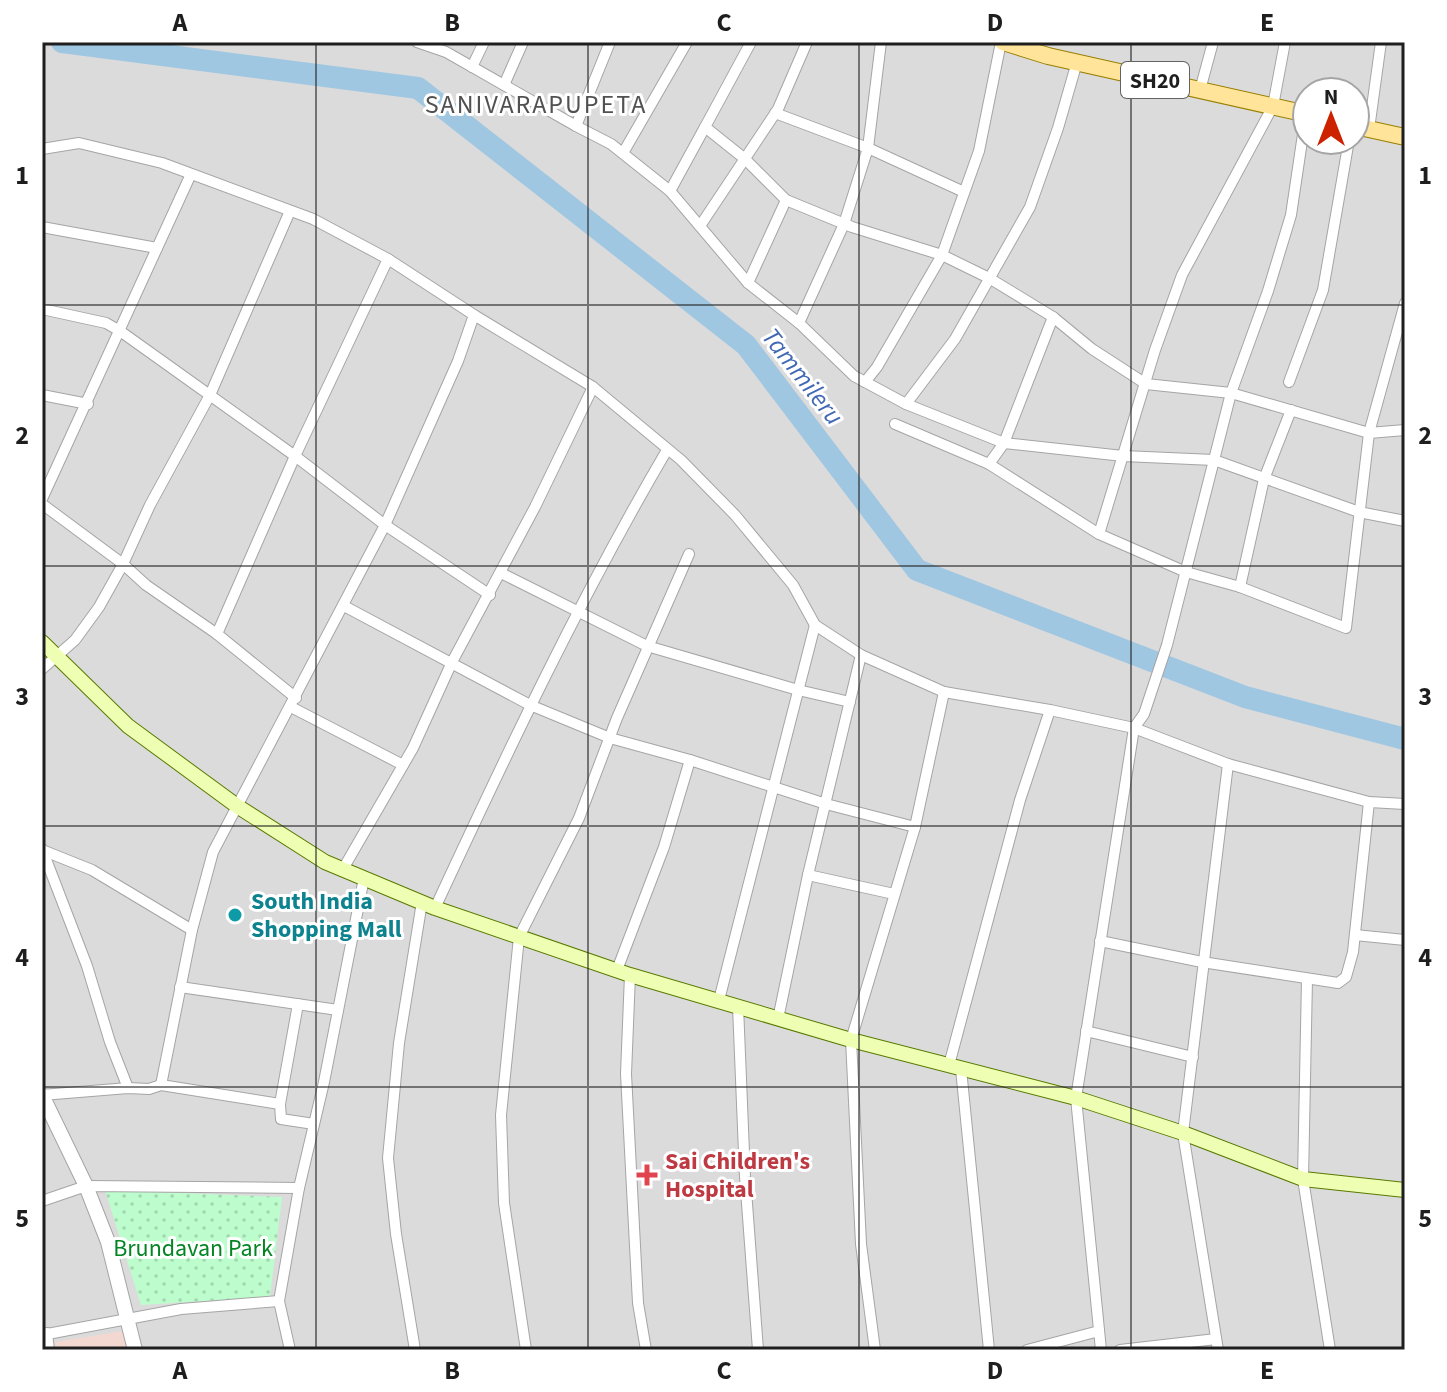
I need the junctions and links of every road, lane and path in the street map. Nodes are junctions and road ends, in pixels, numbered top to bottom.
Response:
1 (417, 42) edge
2 (484, 42) edge
3 (523, 42) edge
4 (610, 42) edge
5 (687, 42) edge
6 (751, 42) edge
7 (807, 42) edge
8 (881, 42) edge
9 (1002, 42) edge
10 (1213, 42) edge
11 (1285, 42) edge
12 (1381, 42) edge
13 (448, 47) edge
14 (1077, 62) junction
15 (472, 67) junction
16 (504, 85) junction
17 (1371, 87) edge
18 (1200, 90) junction
19 (1273, 106) junction
20 (1291, 110) edge
21 (775, 113) junction
22 (576, 126) junction
23 (705, 127) junction
24 (1371, 130) edge
25 (1405, 137) edge
26 (868, 148) junction
27 (42, 149) edge
28 (623, 153) junction
29 (1300, 156) edge
30 (1346, 156) edge
31 (745, 159) junction
32 (191, 174) junction
33 (670, 191) junction
34 (964, 192) junction
35 (786, 200) junction
36 (290, 211) junction
37 (844, 224) junction
38 (700, 226) junction
39 (42, 227) edge
40 (157, 248) junction
41 (942, 255) junction
42 (388, 259) junction
43 (989, 278) junction
44 (748, 283) junction
45 (1405, 303) edge
46 (42, 309) edge
47 (474, 315) junction
48 (1053, 317) junction
49 (799, 323) junction
50 (120, 331) junction
51 (865, 382) junction
52 (1289, 382) dead end
53 (1146, 384) junction
54 (593, 387) junction
55 (1231, 393) junction
56 (42, 395) edge
57 (210, 395) junction
58 (88, 404) junction
59 (906, 404) junction
60 (1291, 410) junction
61 (895, 424) dead end
62 (1405, 430) edge
63 (1369, 433) junction
64 (1004, 443) junction
65 (667, 450) junction
66 (295, 456) junction
67 (1123, 456) junction
68 (1214, 460) junction
69 (989, 464) junction
70 (1264, 479) junction
71 (42, 501) edge
72 (1359, 512) junction
73 (1405, 521) edge
74 (385, 525) junction
75 (1099, 534) junction
76 (689, 554) dead end
77 (123, 564) junction
78 (1186, 572) junction
79 (501, 573) junction
80 (1240, 587) junction
81 (490, 595) junction
82 (344, 606) junction
83 (579, 613) junction
84 (815, 625) junction
85 (217, 634) junction
86 (42, 642) edge
87 (647, 646) junction
88 (56, 655) junction
89 (861, 655) junction
90 (452, 662) junction
91 (42, 669) edge
92 (798, 690) junction
93 (944, 692) junction
94 (294, 702) junction
95 (850, 702) junction
96 (530, 705) junction
97 (1050, 710) junction
98 (1134, 728) junction
99 (610, 738) junction
100 (690, 760) junction
101 (1228, 764) junction
102 (403, 765) junction
103 (773, 788) junction
104 (1369, 802) junction
105 (826, 804) junction
106 (1405, 804) edge
107 (237, 806) junction
108 (915, 827) junction
109 (42, 850) edge
110 (343, 869) junction
111 (808, 875) junction
112 (364, 878) junction
113 (894, 894) junction
114 (429, 905) junction
115 (192, 930) junction
116 (1355, 935) junction
117 (519, 937) junction
118 (1405, 940) edge
119 (1100, 941) junction
120 (1202, 962) junction
121 (624, 972) junction
122 (1307, 979) junction
123 (180, 987) junction
124 (719, 1000) junction
125 (298, 1004) junction
126 (738, 1006) junction
127 (338, 1010) junction
128 (778, 1019) junction
129 (1086, 1031) junction
130 (851, 1040) junction
131 (1193, 1057) junction
132 (955, 1067) junction
133 (161, 1085) junction
134 (128, 1088) junction
135 (42, 1095) edge
136 (1076, 1098) junction
137 (280, 1104) junction
138 (314, 1124) junction
139 (1183, 1133) junction
140 (1303, 1179) junction
141 (86, 1186) junction
142 (299, 1188) junction
143 (1405, 1190) edge
144 (42, 1201) edge
145 (279, 1301) junction
146 (128, 1319) junction
147 (1099, 1331) junction
148 (45, 1334) edge
149 (1217, 1345) edge
150 (49, 1350) edge
151 (135, 1350) edge
152 (290, 1350) edge
153 (415, 1350) edge
154 (526, 1350) edge
155 (646, 1350) edge
156 (758, 1350) edge
157 (875, 1350) edge
158 (989, 1350) edge
159 (1027, 1350) edge
160 (1101, 1350) edge
161 (1120, 1350) edge
162 (1330, 1350) edge

1 - 13 street
2 - 15 street
3 - 16 street
4 - 22 street
5 - 28 street
6 - 23 street
7 - 21 street
8 - 26 street
9 - 14 main road, SH20
9 - 34 street
10 - 18 street
11 - 19 street
12 - 17 street
13 - 15 street
14 - 18 main road, SH20
14 - 43 street
15 - 16 street
16 - 22 street
18 - 19 main road, SH20
19 - 20 main road, SH20
19 - 53 street
21 - 26 street
21 - 31 street
22 - 28 street
23 - 31 street
23 - 33 street
24 - 25 main road
26 - 34 street
26 - 37 street
27 - 32 street
28 - 33 street
29 - 55 street
30 - 52 street
31 - 35 street
31 - 38 street
32 - 36 street
32 - 40 street
33 - 38 street
34 - 41 street
35 - 37 street
35 - 44 street
36 - 42 street
36 - 57 street
37 - 41 street
37 - 49 street
38 - 44 street
39 - 40 street
40 - 50 street
41 - 43 street
41 - 51 street
42 - 47 street
42 - 66 street
43 - 48 street
43 - 59 street
44 - 49 street
45 - 63 street
46 - 50 street
47 - 54 street
47 - 74 street
48 - 53 street
48 - 64 street
49 - 51 street
50 - 57 street
50 - 58 street
51 - 59 street
53 - 55 street
53 - 67 street
54 - 65 street
54 - 79 street
55 - 60 street
55 - 68 street
56 - 58 street
57 - 66 street
57 - 77 street
58 - 71 street
59 - 64 street
60 - 63 street
60 - 70 street
61 - 69 street
62 - 63 street
63 - 72 street
64 - 67 street
64 - 69 street
65 - 83 street
65 - 84 street
66 - 74 street
66 - 85 street
67 - 68 street
67 - 75 street
68 - 70 street
68 - 78 street
69 - 75 street
70 - 72 street
70 - 80 street
71 - 77 street
72 - 73 street
72 - 80 street
74 - 81 street
74 - 82 street
75 - 78 street
76 - 87 street
77 - 85 street
77 - 88 street
78 - 80 street
78 - 98 street
79 - 81 street
79 - 83 street
81 - 90 street
82 - 90 street
82 - 94 street
83 - 87 street
83 - 96 street
84 - 89 street
84 - 92 street
85 - 94 street
86 - 88 main road
87 - 92 street
87 - 99 street
88 - 91 street
88 - 107 main road
89 - 93 street
89 - 95 street
90 - 96 street
90 - 102 street
92 - 95 street
92 - 103 street
93 - 97 street
93 - 108 street
94 - 102 street
94 - 107 street
95 - 105 street
96 - 99 street
96 - 114 street
97 - 98 street
97 - 132 street
98 - 101 street
98 - 119 street
99 - 100 street
99 - 117 street
100 - 103 street
100 - 121 street
101 - 104 street
101 - 120 street
102 - 110 street
103 - 105 street
103 - 124 street
104 - 106 street
104 - 116 street
105 - 108 street
105 - 111 street
107 - 110 main road
107 - 115 street
108 - 113 street
109 - 115 street
109 - 134 street
110 - 112 main road
111 - 113 street
111 - 128 street
112 - 114 main road
112 - 127 street
113 - 130 street
114 - 117 main road
114 - 153 street
115 - 123 street
116 - 118 street
116 - 122 street
117 - 121 main road
117 - 154 street
119 - 120 street
119 - 129 street
120 - 122 street
120 - 131 street
121 - 124 main road
121 - 155 street
122 - 140 street
123 - 125 street
123 - 133 street
124 - 126 main road
125 - 127 street
125 - 137 street
126 - 128 main road
126 - 156 street
127 - 138 street
128 - 130 main road
129 - 131 street
129 - 136 street
130 - 132 main road
130 - 157 street
131 - 139 street
132 - 136 main road
132 - 158 street
133 - 134 street
133 - 137 street
134 - 135 street
135 - 141 street
136 - 139 main road
136 - 147 street
137 - 138 street
138 - 142 street
139 - 140 main road
139 - 149 street
140 - 143 main road
140 - 162 street
141 - 142 street
141 - 144 street
141 - 146 street
142 - 145 street
145 - 146 street
145 - 152 street
146 - 148 street
146 - 151 street
147 - 159 street
147 - 160 street
148 - 150 street
149 - 161 street

